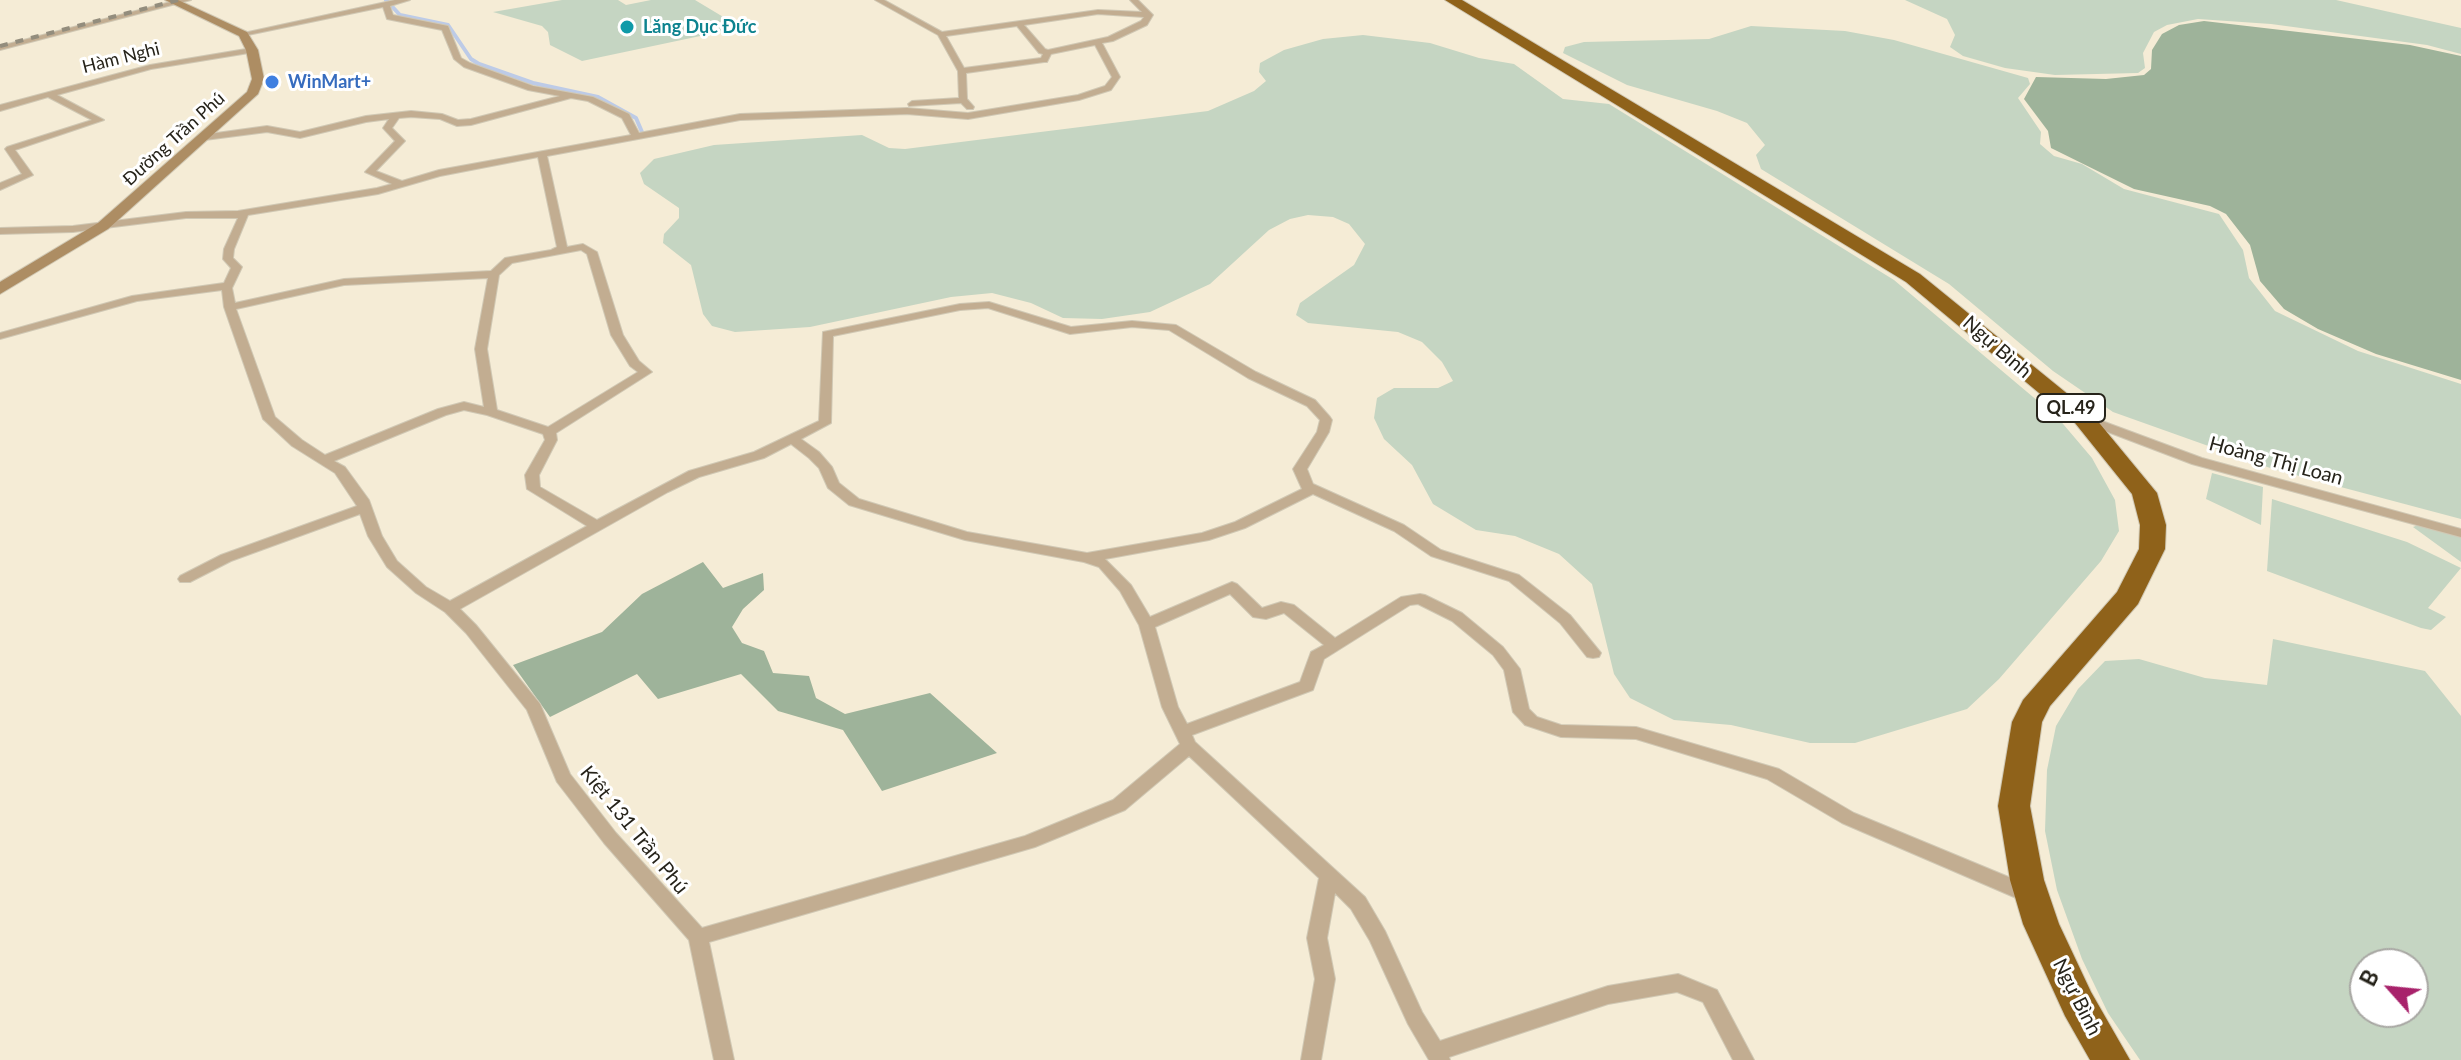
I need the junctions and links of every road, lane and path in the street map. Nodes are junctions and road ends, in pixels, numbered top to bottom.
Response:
1 (406, 0) edge
2 (879, 0) edge
3 (1134, 0) edge
4 (1452, 0) edge
5 (175, 1) edge
6 (389, 4) junction
7 (1149, 15) junction
8 (1019, 23) junction
9 (243, 34) junction
10 (941, 34) junction
11 (1097, 41) junction
12 (0, 46) edge
13 (252, 50) junction
14 (1048, 52) junction
15 (962, 71) junction
16 (48, 94) junction
17 (573, 95) junction
18 (963, 100) junction
19 (0, 108) edge
20 (397, 115) junction
21 (977, 115) junction
22 (740, 117) junction
23 (205, 137) junction
24 (640, 137) junction
25 (542, 155) junction
26 (402, 184) junction
27 (0, 187) edge
28 (238, 214) junction
29 (103, 226) junction
30 (0, 231) edge
31 (561, 251) junction
32 (494, 274) junction
33 (228, 286) junction
34 (0, 289) edge
35 (230, 307) junction
36 (1, 336) edge
37 (491, 412) junction
38 (2083, 418) junction
39 (549, 432) junction
40 (794, 440) junction
41 (324, 460) junction
42 (1309, 491) junction
43 (365, 508) junction
44 (596, 525) junction
45 (2461, 533) edge
46 (1087, 558) junction
47 (185, 579) dead end
48 (450, 608) junction
49 (1147, 625) junction
50 (1334, 645) junction
51 (1593, 653) dead end
52 (1186, 739) junction
53 (1329, 876) junction
54 (2032, 895) junction
55 (698, 937) junction
56 (1438, 1056) edge
57 (724, 1060) edge
58 (1311, 1060) edge
59 (1744, 1060) edge
60 (2111, 1060) edge

1 - 6 street
2 - 10 street
3 - 7 street
4 - 38 highway, Ngự Bình / QL.49
5 - 9 street
5 - 12 street
6 - 9 street
6 - 17 street
7 - 8 street
7 - 11 street
8 - 10 street
8 - 14 street
9 - 13 street, Đường Trần Phú
10 - 15 street
11 - 14 street
11 - 21 street
13 - 16 street, Hàm Nghi
13 - 23 street, Đường Trần Phú
14 - 15 street
15 - 18 street
16 - 19 street, Hàm Nghi
16 - 27 street
17 - 20 street
17 - 24 street
18 - 21 street
18 - 22 street
20 - 23 street
20 - 26 street
21 - 22 street
22 - 24 street
23 - 29 street, Đường Trần Phú
24 - 25 street
25 - 26 street
25 - 31 street
26 - 28 street
28 - 29 street
28 - 33 street, Kiệt 131 Trần Phú
29 - 30 street
29 - 34 street, Đường Trần Phú
31 - 32 street
31 - 39 street
32 - 35 street
32 - 37 street
33 - 35 street, Kiệt 131 Trần Phú
33 - 36 street
35 - 41 street, Kiệt 131 Trần Phú
37 - 39 street
37 - 41 street
38 - 45 street, Hoàng Thị Loan
38 - 54 highway, Ngự Bình / QL.49
39 - 44 street
40 - 42 street
40 - 44 street
40 - 46 street
41 - 43 street, Kiệt 131 Trần Phú
42 - 46 street
42 - 51 street
43 - 47 street
43 - 48 street, Kiệt 131 Trần Phú
44 - 48 street
46 - 49 street
48 - 55 street, Kiệt 131 Trần Phú
49 - 50 street
49 - 52 street
50 - 52 street
50 - 54 street
52 - 53 street
52 - 55 street
53 - 56 street
53 - 58 street
54 - 60 highway, Ngự Bình / QL.49
55 - 57 street, Kiệt 131 Trần Phú
56 - 59 street

